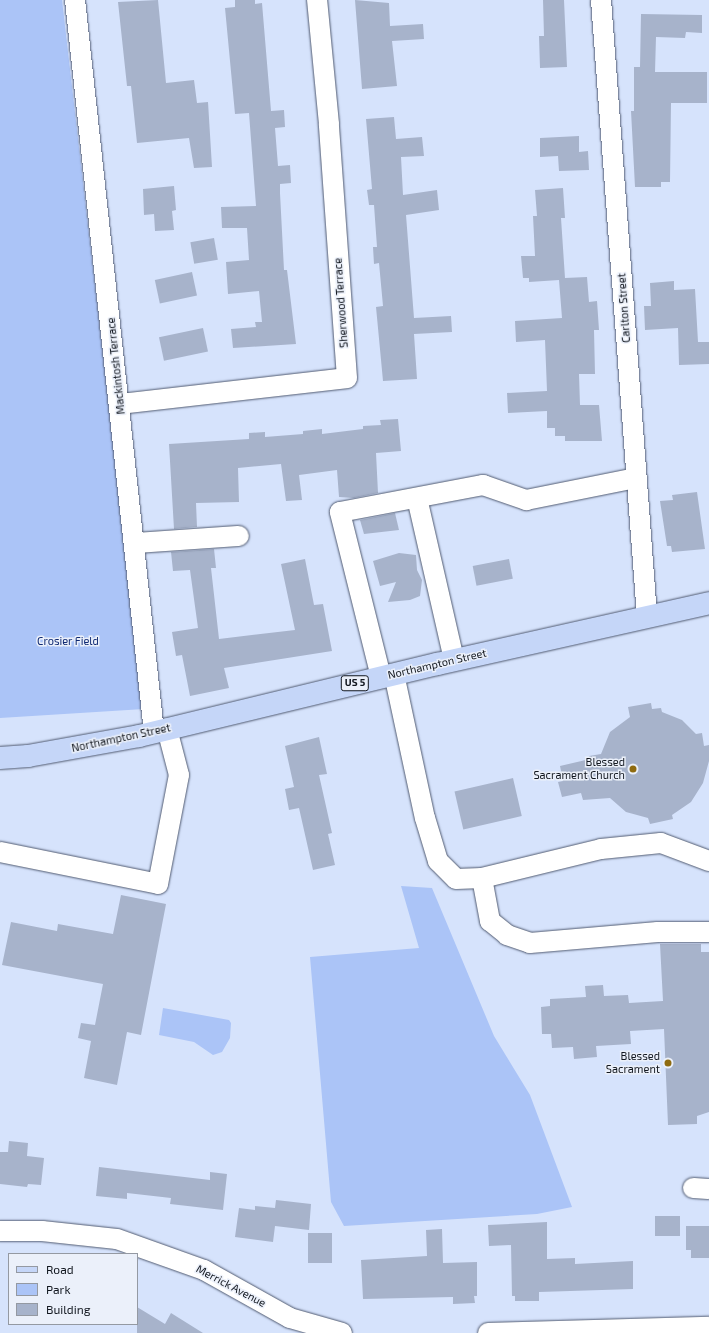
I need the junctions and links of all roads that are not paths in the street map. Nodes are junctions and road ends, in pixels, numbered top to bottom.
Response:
1 (75, 0) edge
2 (317, 0) edge
3 (601, 0) edge
4 (120, 404) junction
5 (636, 478) junction
6 (417, 498) junction
7 (239, 536) dead end
8 (135, 543) junction
9 (709, 603) edge
10 (647, 616) junction
11 (454, 660) junction
12 (388, 675) junction
13 (160, 730) junction
14 (0, 758) edge
15 (0, 852) edge
16 (709, 861) edge
17 (482, 878) junction
18 (709, 932) edge
19 (0, 1230) edge
20 (709, 1327) edge
21 (342, 1333) edge
22 (488, 1333) edge

1 - 4 street, Mackintosh Terrace
2 - 4 street, Sherwood Terrace
3 - 5 street, Carlton Street
4 - 8 street, Mackintosh Terrace
5 - 6 street
5 - 10 street, Carlton Street
6 - 11 street
6 - 12 street
7 - 8 street
8 - 13 street, Mackintosh Terrace
9 - 10 main road, Northampton Street / US 5
10 - 11 main road, Northampton Street / US 5
11 - 12 main road, Northampton Street / US 5
12 - 13 main road, Northampton Street / US 5
12 - 17 street
13 - 14 main road, Northampton Street / US 5
13 - 15 street, Mackintosh Terrace
16 - 17 street
17 - 18 street
19 - 21 street, Merrick Avenue
20 - 22 street

